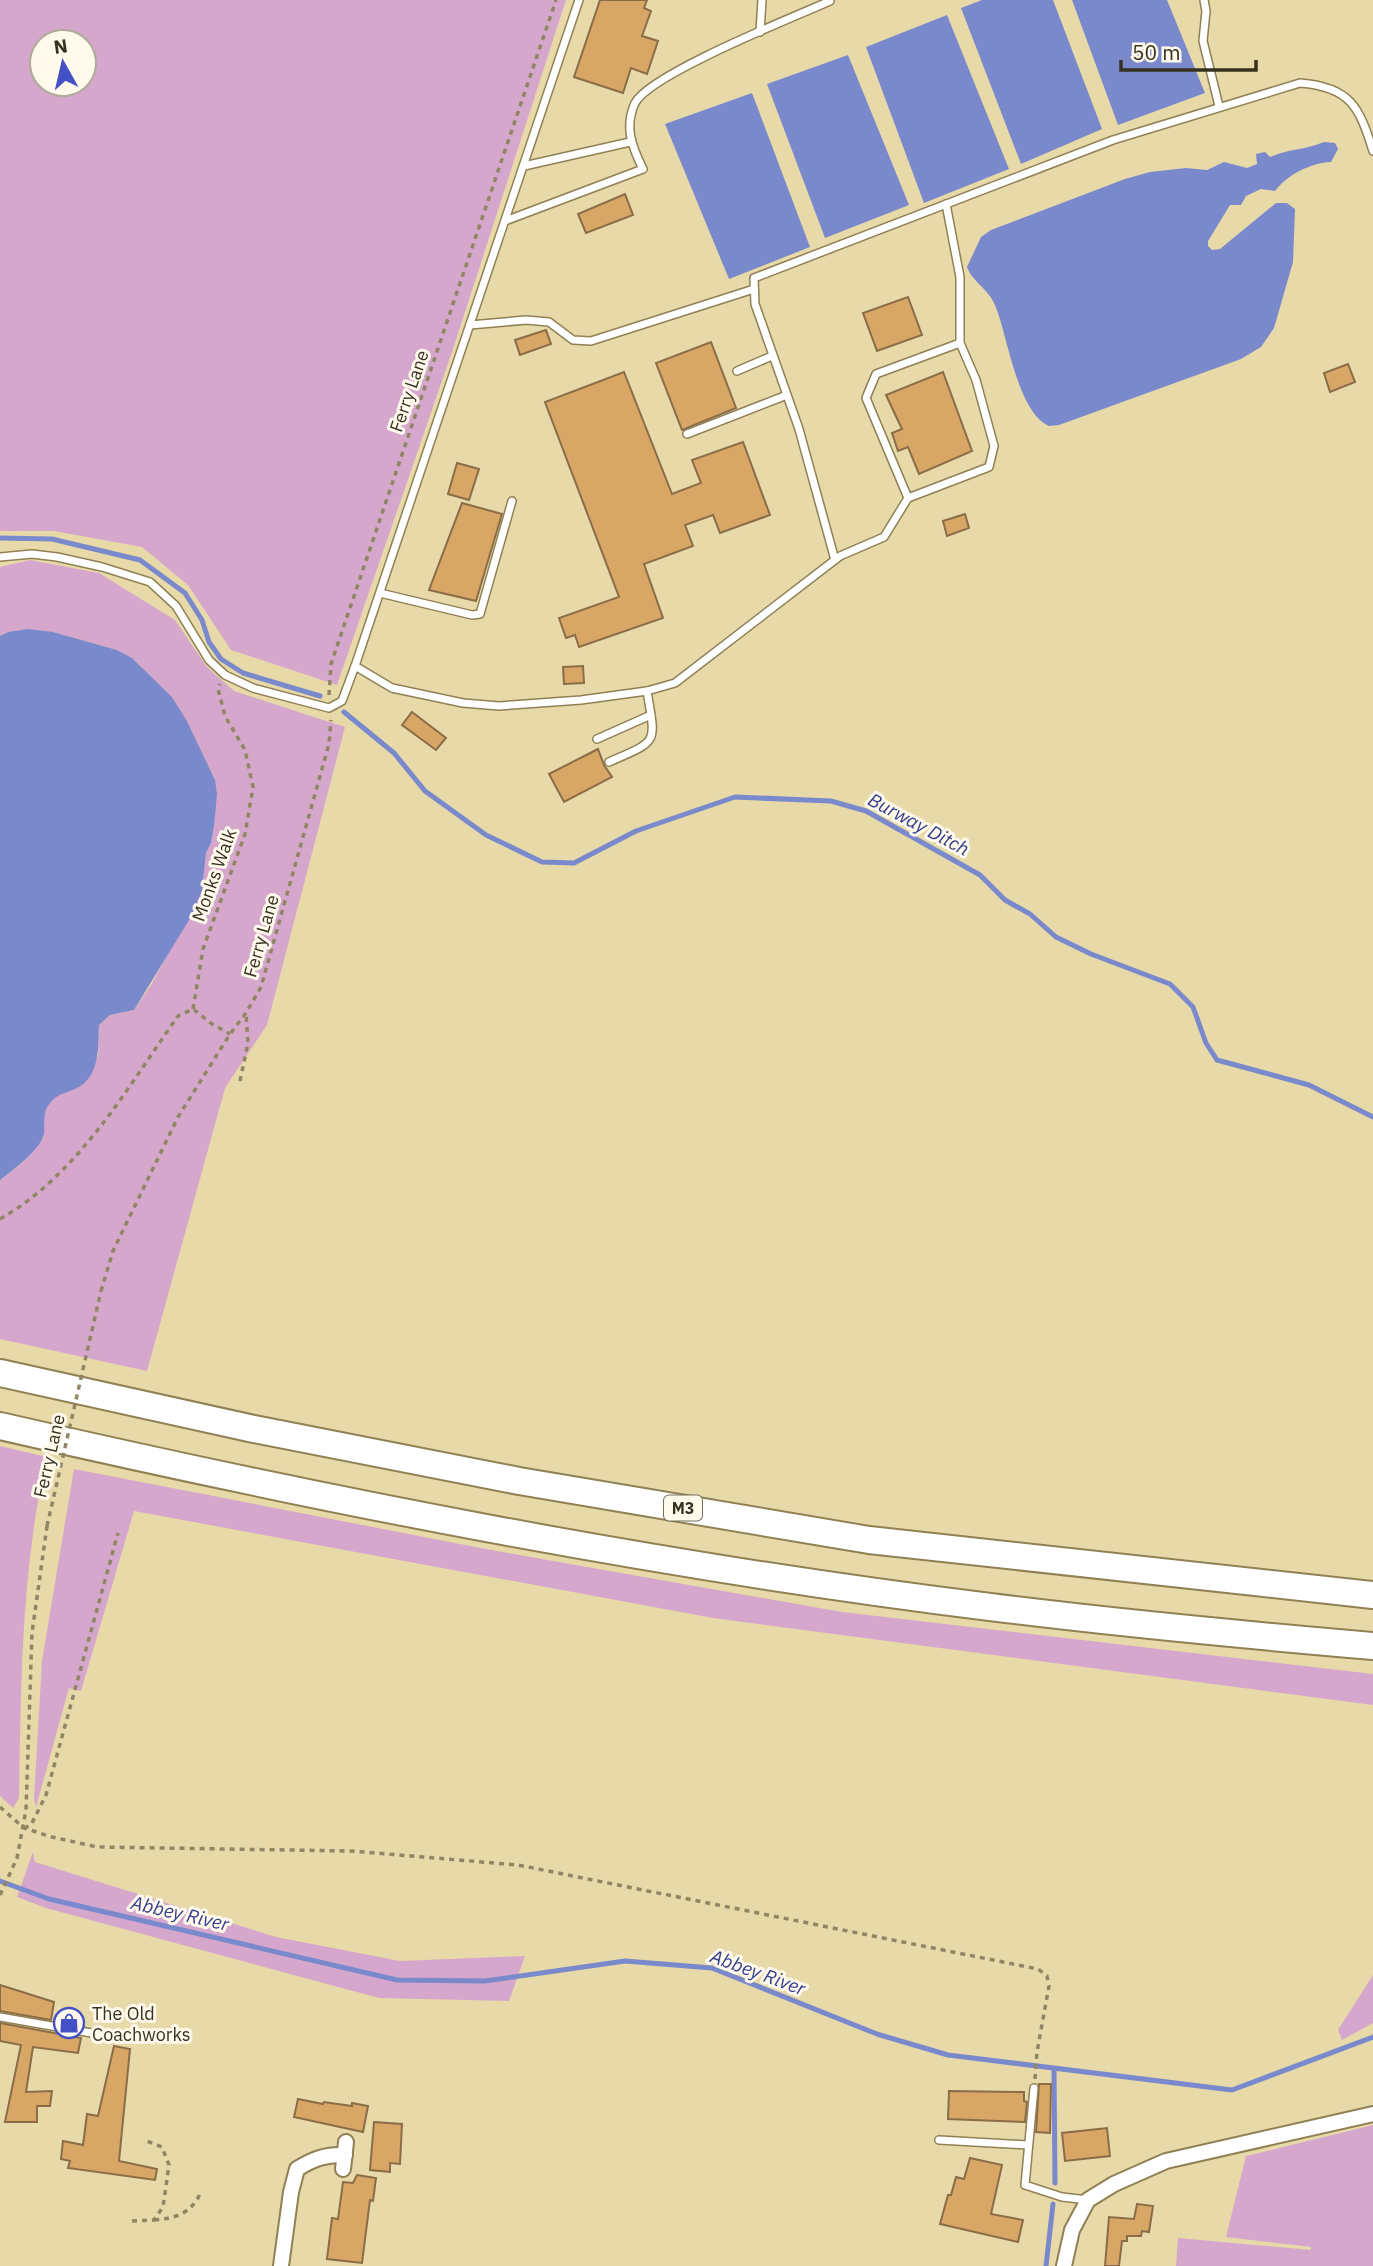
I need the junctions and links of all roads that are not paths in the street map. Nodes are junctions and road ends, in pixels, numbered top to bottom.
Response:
1 (579, 0) edge
2 (762, 0) edge
3 (1204, 0) edge
4 (830, 1) edge
5 (760, 32) junction
6 (1219, 106) junction
7 (631, 142) junction
8 (1373, 151) edge
9 (524, 166) junction
10 (946, 204) junction
11 (505, 221) junction
12 (754, 289) junction
13 (470, 325) junction
14 (960, 343) junction
15 (772, 356) junction
16 (737, 371) dead end
17 (787, 395) junction
18 (687, 434) dead end
19 (908, 498) junction
20 (512, 501) dead end
21 (0, 557) edge
22 (835, 561) junction
23 (380, 593) junction
24 (355, 666) junction
25 (647, 691) junction
26 (651, 715) junction
27 (597, 739) dead end
28 (609, 762) dead end
29 (0, 1373) edge
30 (0, 1426) edge
31 (1373, 1595) edge
32 (1373, 1646) edge
33 (0, 2017) edge
34 (120, 2038) dead end
35 (1034, 2088) road end
36 (1373, 2114) edge
37 (939, 2140) dead end
38 (1028, 2145) junction
39 (345, 2155) dead end
40 (1088, 2200) junction
41 (281, 2266) edge
42 (1064, 2266) edge

1 - 9 lane
2 - 5 lane
3 - 6 lane
4 - 5 lane
5 - 7 lane
6 - 8 lane
6 - 10 lane
7 - 9 lane
7 - 11 lane
9 - 11 lane
10 - 12 lane
10 - 14 lane
11 - 13 lane
12 - 13 lane
12 - 15 lane
13 - 23 lane
14 - 19 lane
14 - 19 lane
15 - 16 lane
15 - 17 lane
17 - 18 lane
17 - 22 lane
19 - 22 lane
20 - 23 lane
21 - 24 lane
22 - 25 lane
23 - 24 lane
24 - 25 lane
25 - 26 lane
26 - 27 lane
26 - 28 lane
29 - 31 highway, M3
30 - 32 highway
33 - 34 lane
35 - 38 lane
36 - 40 street
37 - 38 lane
38 - 40 lane
39 - 41 street
40 - 42 street

